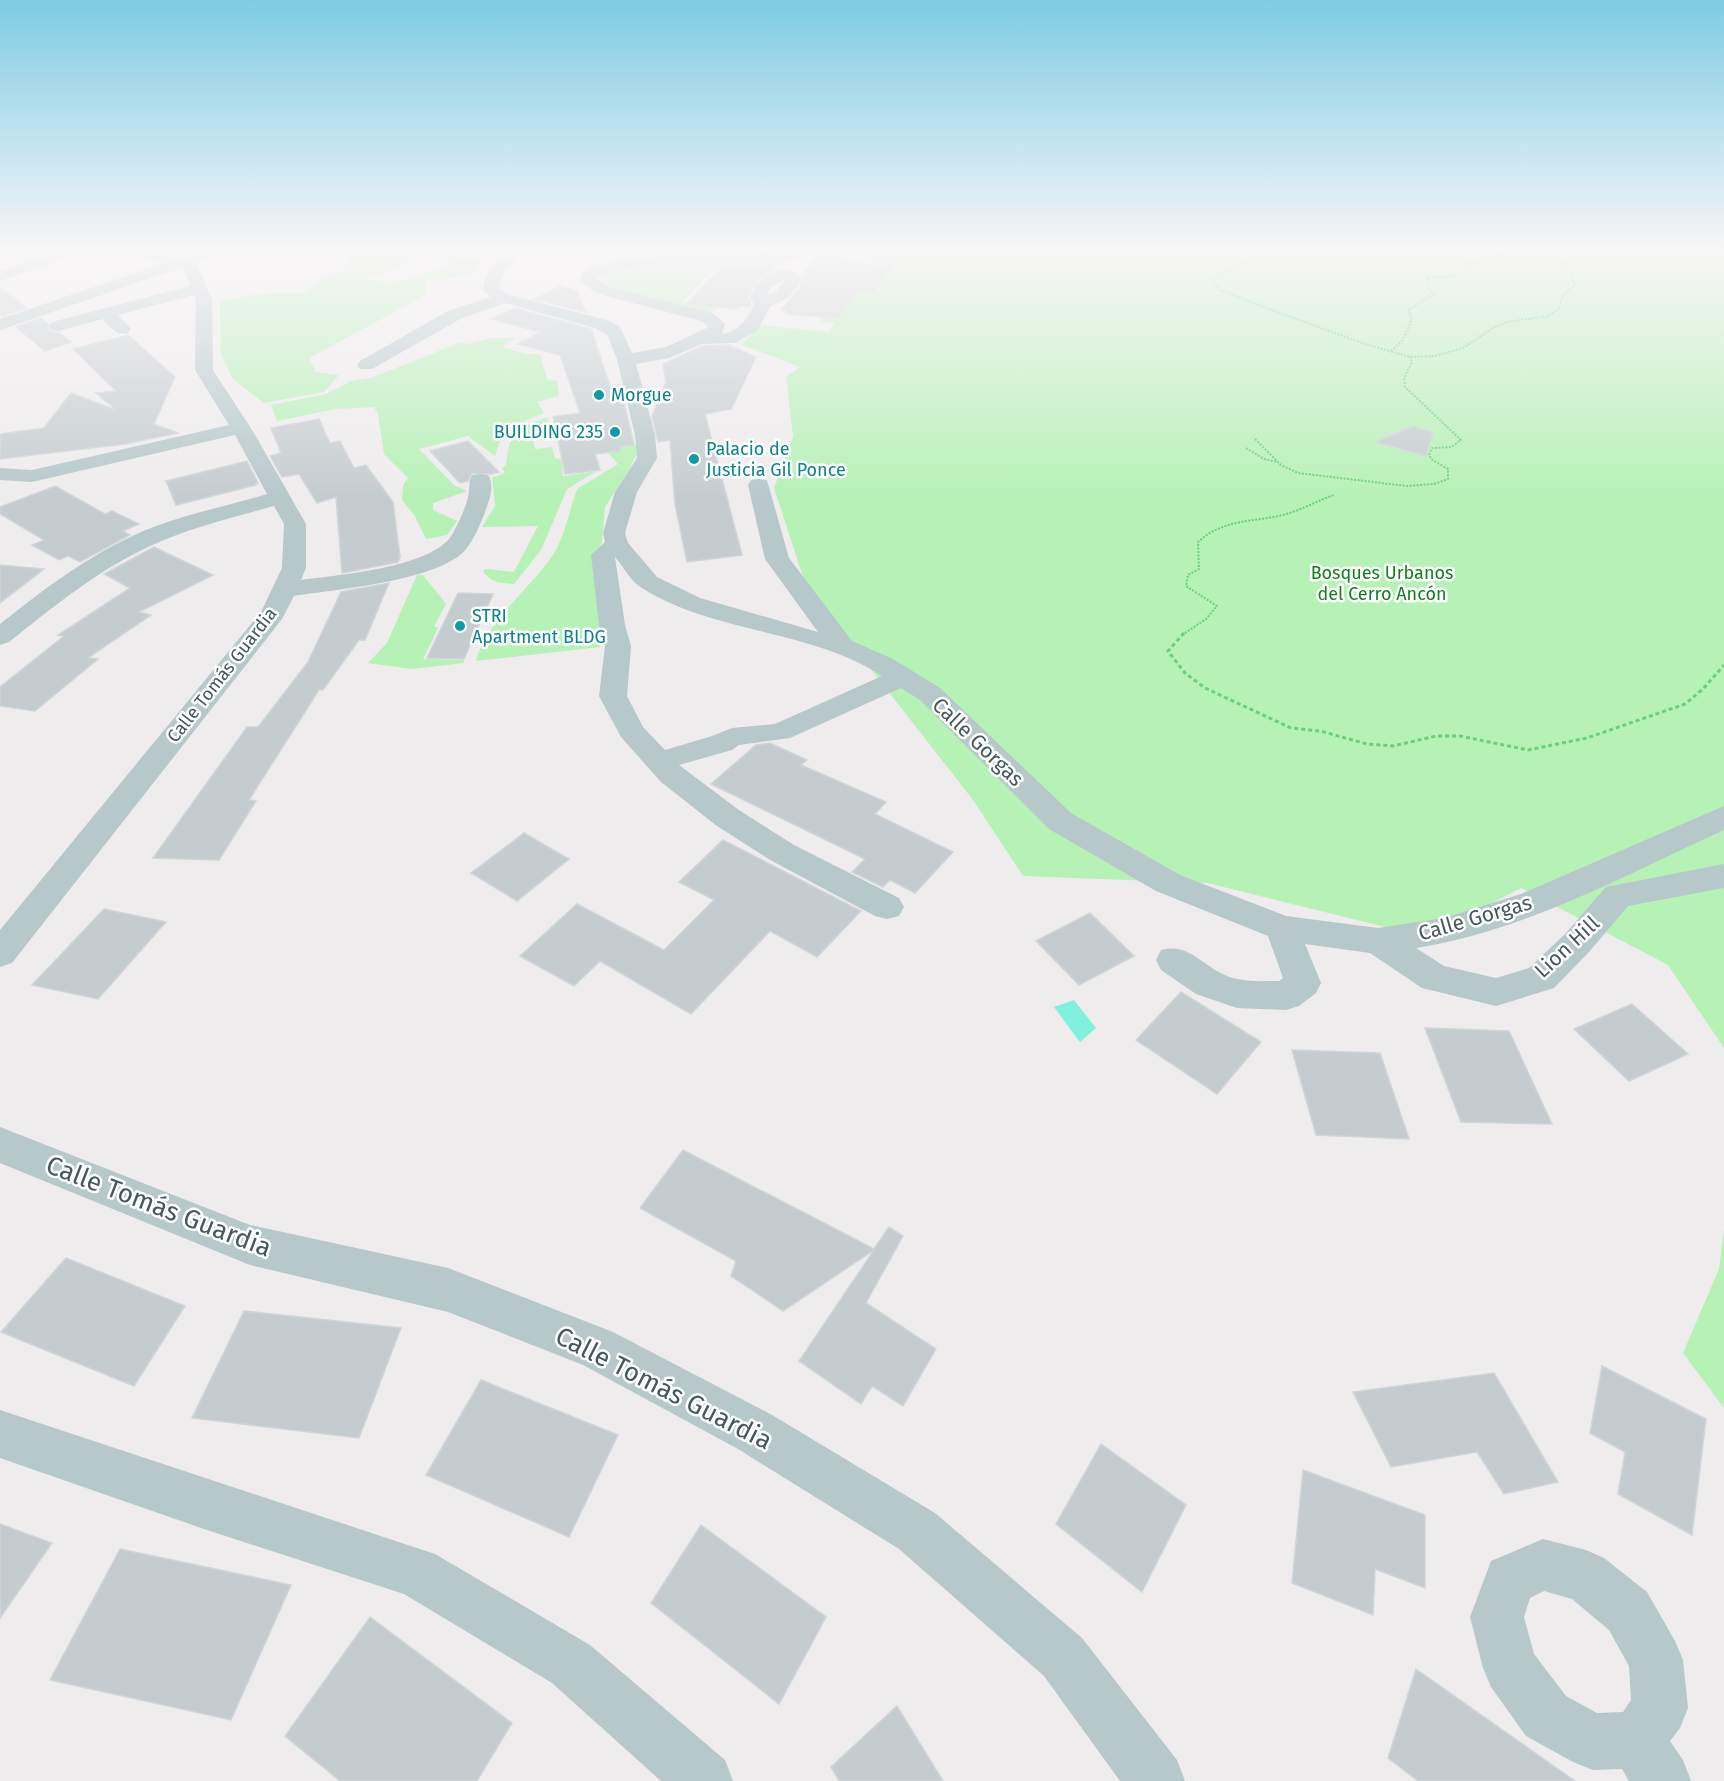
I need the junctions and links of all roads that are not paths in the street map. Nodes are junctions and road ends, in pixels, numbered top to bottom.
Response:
1 (204, 334) edge
2 (420, 334) edge
3 (615, 334) edge
4 (708, 334) edge
5 (738, 334) edge
6 (697, 339) junction
7 (626, 359) junction
8 (366, 365) dead end
9 (241, 429) junction
10 (0, 474) edge
11 (32, 476) junction
12 (480, 480) dead end
13 (759, 485) dead end
14 (0, 495) edge
15 (281, 497) junction
16 (617, 544) junction
17 (284, 590) junction
18 (0, 637) edge
19 (843, 647) junction
20 (893, 671) junction
21 (791, 706) dead end
22 (659, 761) junction
23 (1724, 817) edge
24 (1724, 876) edge
25 (887, 907) dead end
26 (1282, 928) junction
27 (1378, 941) junction
28 (0, 954) edge
29 (1173, 960) dead end
30 (0, 1145) edge
31 (0, 1434) edge
32 (704, 1781) edge
33 (1155, 1781) edge

1 - 9 street, Calle Tomás Guardia
2 - 8 street
3 - 7 street
4 - 6 street
5 - 6 street
6 - 7 street
7 - 16 street
9 - 11 street
9 - 15 street, Calle Tomás Guardia
10 - 11 street
11 - 14 street
12 - 17 street
13 - 19 street
15 - 17 street, Calle Tomás Guardia
15 - 18 street
16 - 19 street, Calle Gorgas
16 - 22 street
17 - 28 street, Calle Tomás Guardia
19 - 20 street, Calle Gorgas
20 - 21 street
20 - 22 street
20 - 26 street, Calle Gorgas
22 - 25 street
23 - 27 street, Calle Gorgas
24 - 27 street, Lion Hill
26 - 27 street, Calle Gorgas
26 - 29 street
30 - 33 street, Calle Tomás Guardia
31 - 32 street

